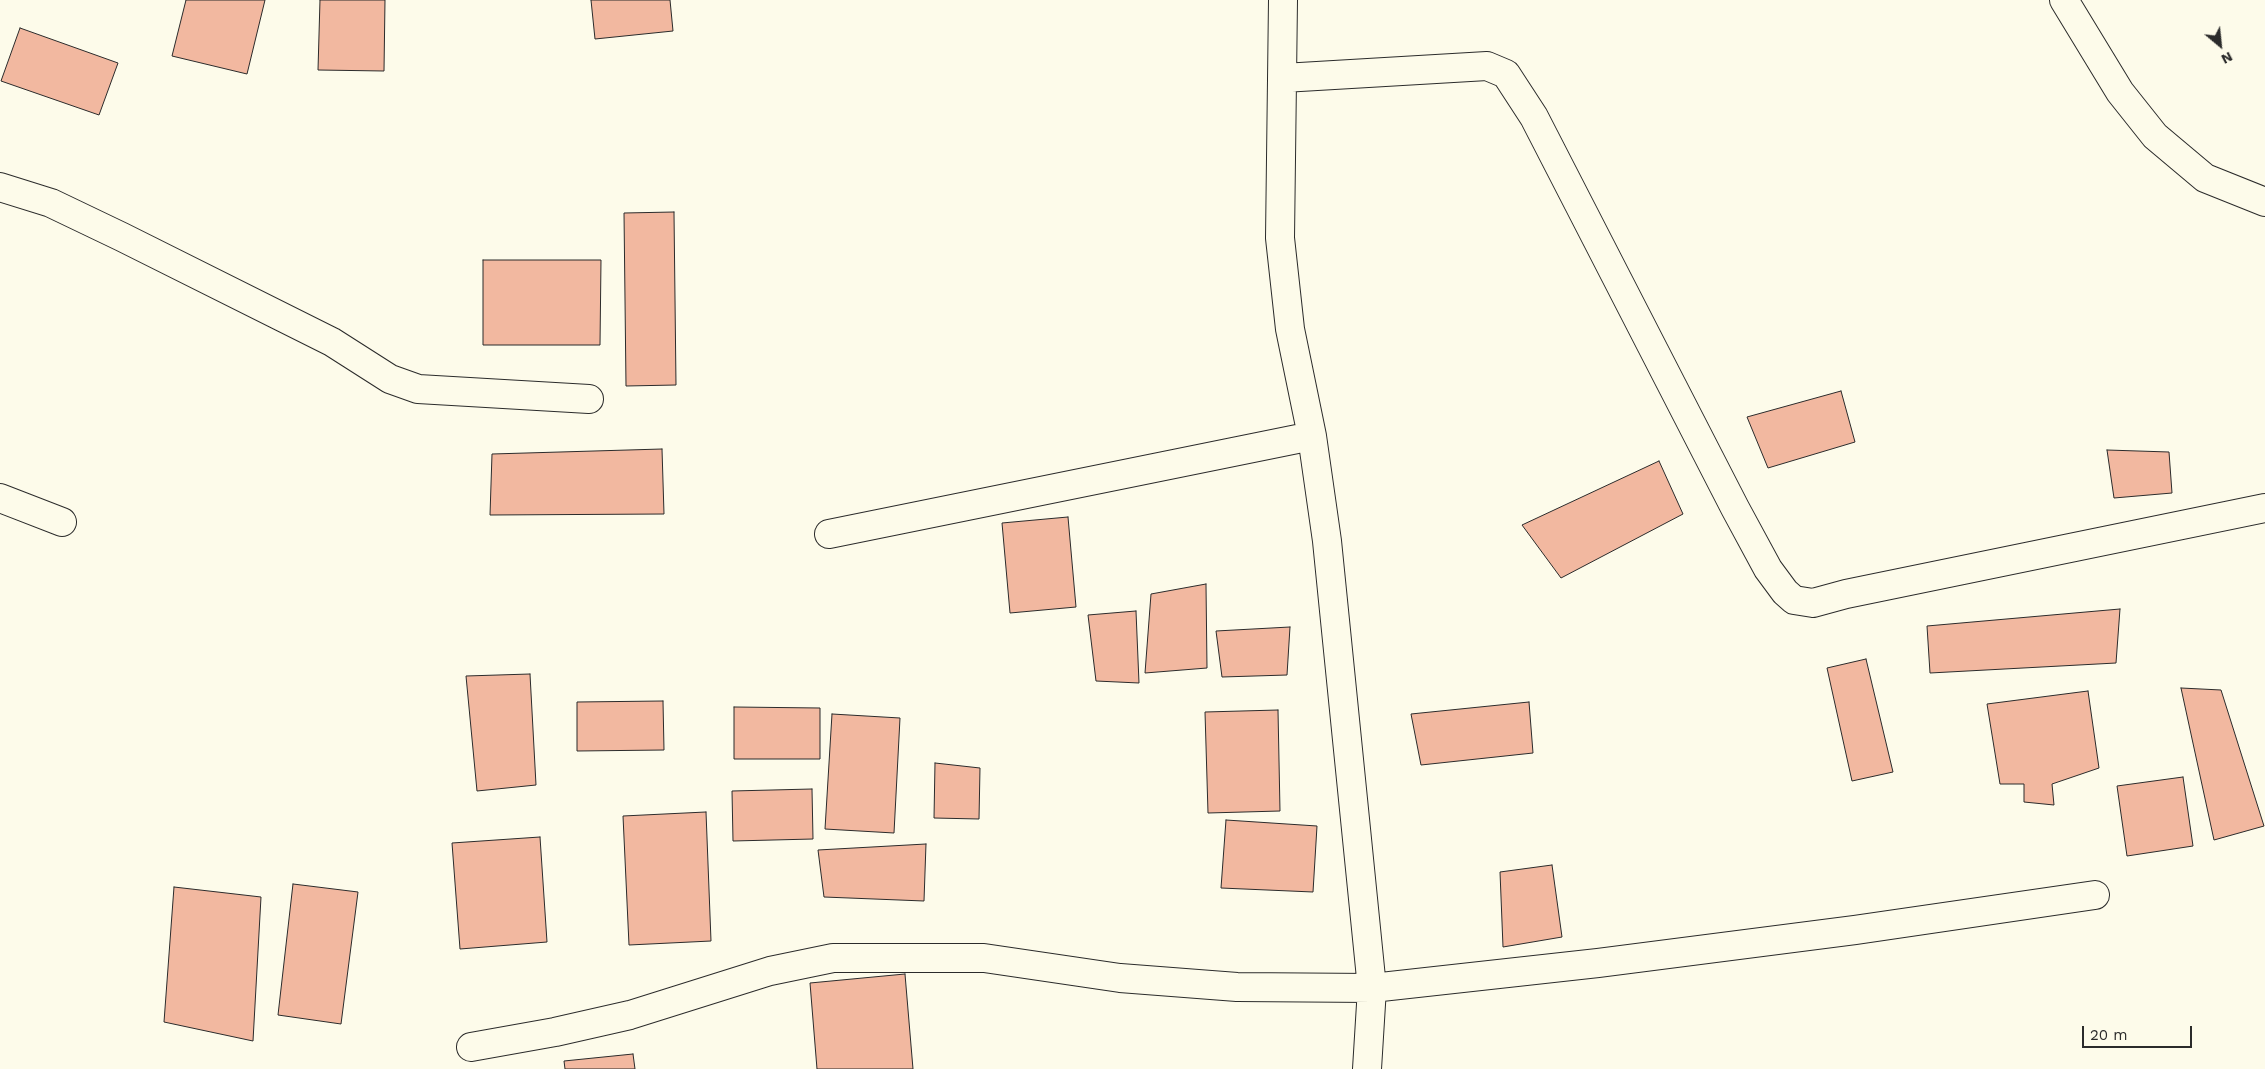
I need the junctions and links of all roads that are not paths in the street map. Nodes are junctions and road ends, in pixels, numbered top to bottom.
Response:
1 (1283, 0) edge
2 (2064, 0) edge
3 (1283, 78) junction
4 (0, 187) edge
5 (2265, 202) edge
6 (589, 400) dead end
7 (1312, 436) junction
8 (0, 498) edge
9 (2265, 508) edge
10 (62, 522) dead end
11 (829, 534) dead end
12 (2095, 895) dead end
13 (1372, 988) junction
14 (471, 1047) dead end
15 (1367, 1069) edge

1 - 3 street
2 - 5 street
3 - 7 street
3 - 9 street
4 - 6 street
7 - 11 street
7 - 13 street
8 - 10 street
12 - 13 street
13 - 14 street
13 - 15 street

